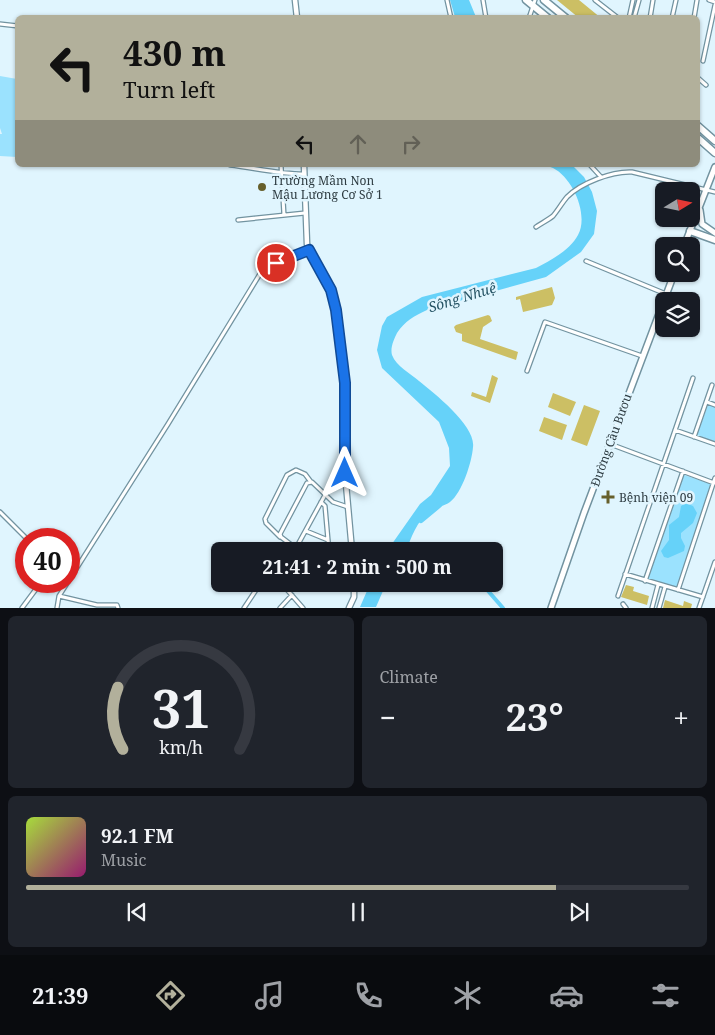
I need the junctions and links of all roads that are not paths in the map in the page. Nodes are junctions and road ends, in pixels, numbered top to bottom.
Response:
1 (295, 0) edge
2 (447, 0) edge
3 (483, 0) edge
4 (526, 0) edge
5 (544, 0) edge
6 (595, 0) edge
7 (633, 0) edge
8 (639, 0) edge
9 (653, 0) edge
10 (676, 0) edge
11 (697, 0) edge
12 (709, 0) edge
13 (534, 3) edge
14 (715, 3) edge
15 (297, 15) edge
16 (450, 15) edge
17 (486, 15) edge
18 (530, 15) edge
19 (545, 15) edge
20 (562, 15) edge
21 (614, 15) edge
22 (630, 15) edge
23 (635, 15) edge
24 (650, 15) edge
25 (673, 15) edge
26 (694, 15) edge
27 (0, 24) edge
28 (15, 26) edge
29 (702, 61) dead end
30 (700, 80) edge
31 (706, 85) dead end
32 (700, 128) edge
33 (700, 140) edge
34 (715, 141) edge
35 (715, 153) edge
36 (715, 166) edge
37 (269, 167) edge
38 (281, 167) edge
39 (304, 167) edge
40 (592, 167) edge
41 (282, 174) junction
42 (304, 174) junction
43 (601, 178) junction
44 (707, 189) junction
45 (715, 192) edge
46 (700, 206) edge
47 (305, 213) junction
48 (284, 215) junction
49 (700, 216) edge
50 (238, 220) dead end
51 (536, 227) dead end
52 (691, 228) edge
53 (690, 231) junction
54 (715, 232) edge
55 (688, 237) edge
56 (715, 240) edge
57 (309, 250) junction
58 (586, 261) dead end
59 (661, 292) edge
60 (655, 322) edge
61 (642, 356) junction
62 (527, 371) dead end
63 (693, 378) dead end
64 (712, 385) dead end
65 (706, 402) junction
66 (715, 405) edge
67 (675, 430) junction
68 (694, 437) junction
69 (610, 444) junction
70 (715, 444) edge
71 (663, 464) junction
72 (683, 472) junction
73 (715, 478) edge
74 (312, 482) junction
75 (714, 483) edge
76 (325, 495) junction
77 (321, 502) junction
78 (348, 507) junction
79 (0, 512) edge
80 (16, 528) edge
81 (306, 531) junction
82 (281, 537) junction
83 (328, 540) joint
84 (288, 542) edge
85 (301, 542) edge
86 (351, 542) edge
87 (80, 562) edge
88 (715, 562) edge
89 (625, 574) junction
90 (646, 581) junction
91 (658, 585) junction
92 (665, 587) junction
93 (678, 590) junction
94 (255, 592) edge
95 (289, 592) edge
96 (354, 592) edge
97 (33, 593) edge
98 (62, 593) edge
99 (292, 595) junction
100 (60, 596) junction
101 (618, 596) dead end
102 (703, 597) junction
103 (246, 607) edge
104 (22, 608) edge
105 (57, 608) edge
106 (118, 608) edge
107 (280, 608) edge
108 (304, 608) edge
109 (349, 608) edge
110 (551, 608) edge
111 (652, 608) edge
112 (659, 608) edge
113 (699, 608) edge

1 - 15 street
2 - 16 street
3 - 17 street
4 - 13 highway
5 - 20 highway
6 - 21 street
7 - 22 street
8 - 23 street
9 - 24 street
10 - 25 street
11 - 26 street
12 - 14 street
13 - 18 street
13 - 19 highway
14 - 29 street
27 - 28 street
30 - 31 street
32 - 34 highway
33 - 35 highway
36 - 44 main road
37 - 41 street
38 - 41 street
39 - 42 street
40 - 43 street
41 - 42 street
41 - 48 street
42 - 47 street
43 - 44 street
43 - 51 street
44 - 45 street
44 - 46 main road
47 - 48 street
47 - 57 street
48 - 50 street
49 - 54 main road
52 - 53 main road
53 - 55 main road
53 - 56 highway
57 - 78 street
57 - 87 street
58 - 59 street
60 - 61 main road, Đường Cầu Bươu
61 - 62 street
61 - 69 main road, Đường Cầu Bươu
63 - 67 street
64 - 65 street
65 - 66 street
65 - 68 street
67 - 68 street
67 - 71 street
68 - 70 street
69 - 71 street
69 - 110 main road, Đường Cầu Bươu
71 - 72 street
71 - 89 street
72 - 75 street
72 - 90 street
73 - 75 street
74 - 76 street
74 - 82 street
74 - 82 street
75 - 93 street
76 - 77 street
76 - 78 street
77 - 81 street
77 - 83 street
78 - 86 street
79 - 80 street
81 - 83 street
81 - 85 street
82 - 84 street
88 - 102 street
89 - 90 street
89 - 101 street
90 - 91 street
91 - 92 street
91 - 111 street
92 - 93 street
92 - 112 street
93 - 102 street
94 - 103 street
95 - 99 street
96 - 109 street
97 - 104 street
98 - 100 street
99 - 107 street
99 - 108 street
100 - 105 street
100 - 106 street
102 - 113 street

